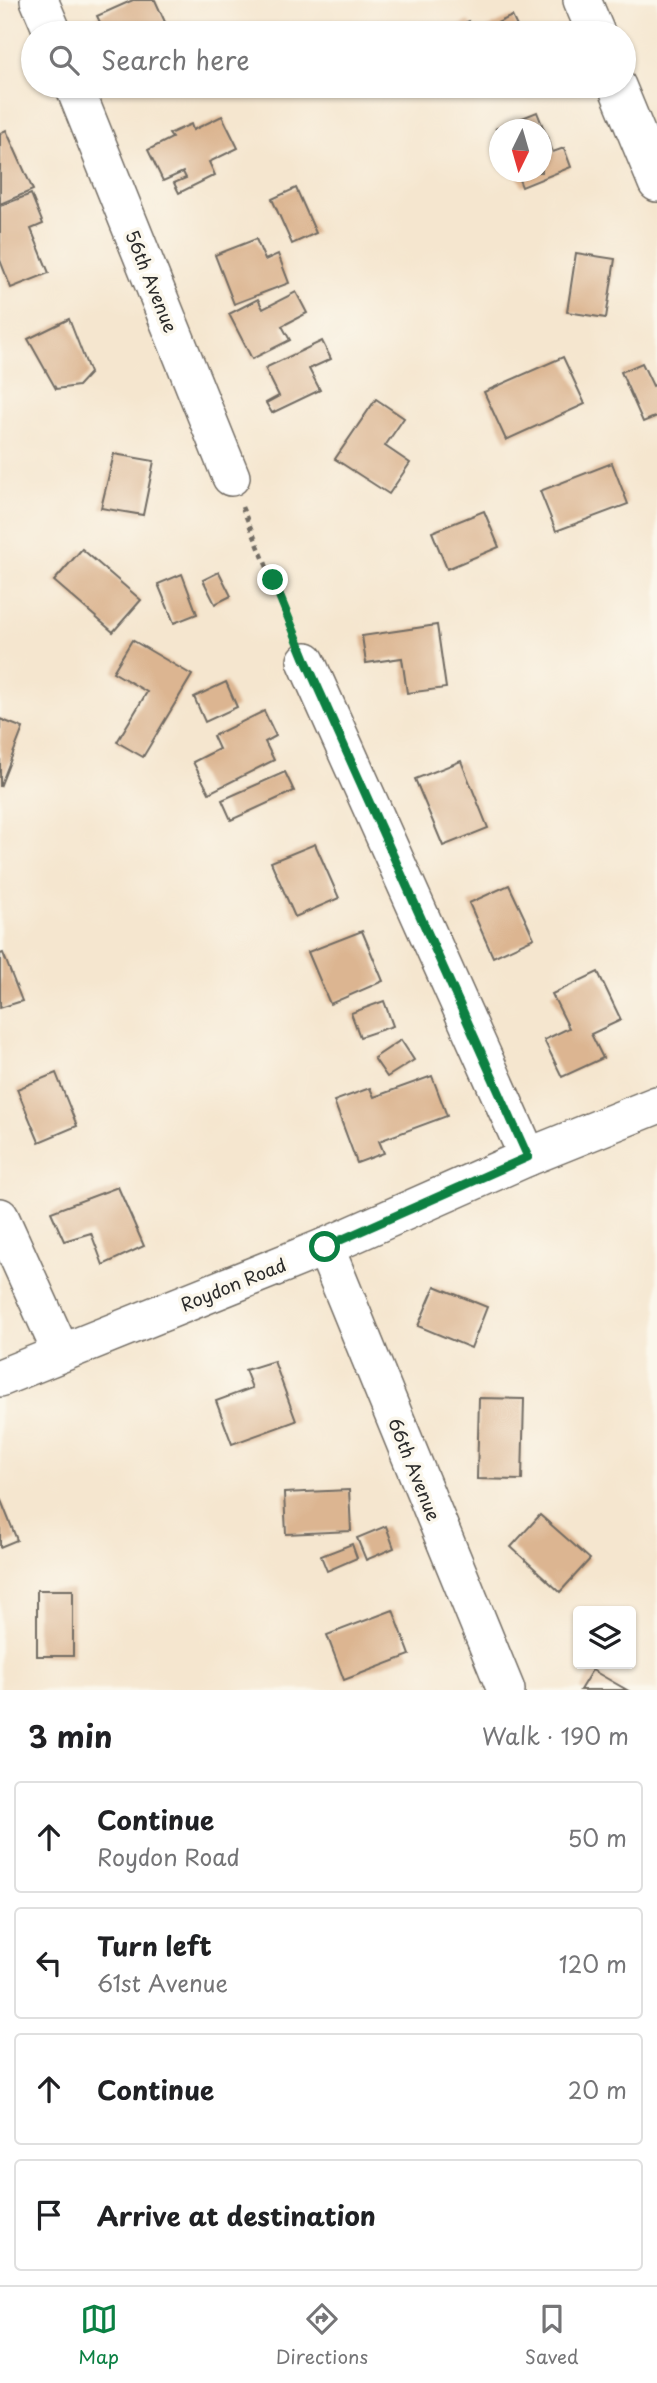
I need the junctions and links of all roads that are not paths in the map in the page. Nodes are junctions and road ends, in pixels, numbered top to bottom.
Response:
1 (39, 0) edge
2 (582, 0) edge
3 (47, 21) edge
4 (591, 21) edge
5 (79, 98) edge
6 (622, 98) edge
7 (657, 183) edge
8 (231, 477) road end
9 (306, 661) road end
10 (657, 1105) edge
11 (528, 1157) junction
12 (0, 1217) edge
13 (325, 1247) junction
14 (61, 1352) junction
15 (0, 1378) edge
16 (506, 1690) edge

1 - 3 street
2 - 4 street
5 - 8 street, 56th Avenue
6 - 7 street
9 - 11 street
10 - 11 street, Roydon Road
11 - 13 street, Roydon Road
12 - 14 street
13 - 14 street, Roydon Road
13 - 16 street, 66th Avenue
14 - 15 street, Roydon Road

